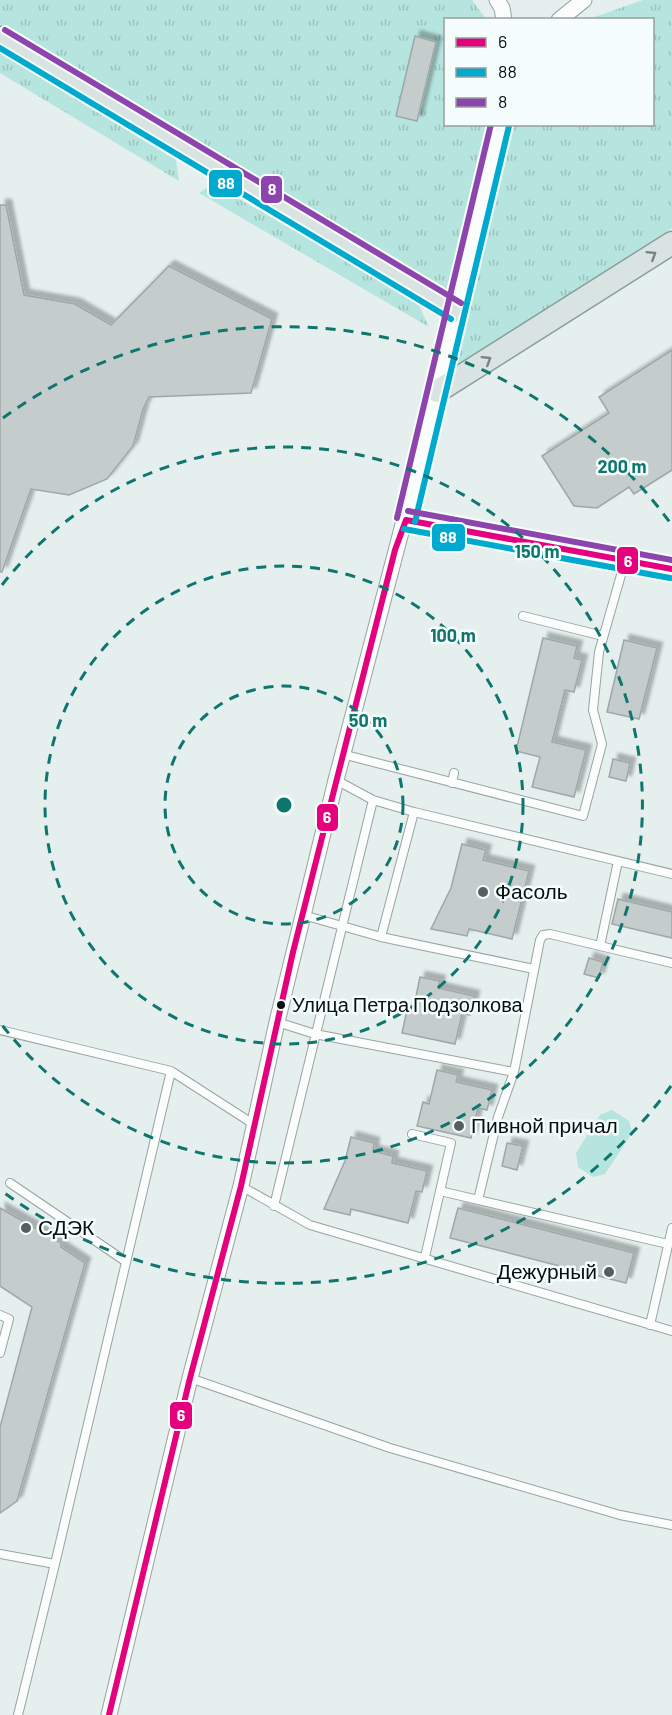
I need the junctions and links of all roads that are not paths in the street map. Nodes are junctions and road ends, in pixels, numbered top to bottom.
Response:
1 (497, 0) edge
2 (584, 0) edge
3 (504, 18) edge
4 (562, 18) edge
5 (0, 38) edge
6 (500, 126) edge
7 (672, 243) edge
8 (456, 311) junction
9 (438, 391) junction
10 (406, 520) junction
11 (625, 561) junction
12 (672, 569) edge
13 (523, 616) dead end
14 (603, 636) junction
15 (342, 754) junction
16 (454, 773) dead end
17 (336, 780) junction
18 (452, 783) junction
19 (373, 800) junction
20 (414, 812) junction
21 (618, 861) junction
22 (672, 874) edge
23 (303, 915) junction
24 (342, 926) junction
25 (381, 937) junction
26 (600, 946) junction
27 (672, 963) edge
28 (534, 969) junction
29 (277, 1022) junction
30 (0, 1030) edge
31 (315, 1034) junction
32 (171, 1071) junction
33 (514, 1072) junction
34 (255, 1125) junction
35 (412, 1134) dead end
36 (10, 1183) dead end
37 (241, 1186) junction
38 (440, 1191) junction
39 (478, 1200) junction
40 (274, 1206) junction
41 (672, 1228) edge
42 (668, 1244) junction
43 (425, 1257) junction
44 (125, 1261) junction
45 (0, 1315) edge
46 (650, 1325) junction
47 (672, 1331) edge
48 (0, 1353) edge
49 (190, 1378) junction
50 (672, 1525) edge
51 (0, 1554) edge
52 (55, 1564) junction
53 (18, 1715) edge
54 (109, 1715) edge

1 - 3 street
2 - 4 street
5 - 8 main road
6 - 8 street
9 -> 7 main road
8 - 9 street
9 - 10 street
10 - 11 lane
10 - 15 street
11 - 12 lane
11 - 14 lane
13 - 14 lane
14 - 18 lane
15 - 17 street
15 - 18 lane
16 - 18 lane
17 - 19 lane
17 - 23 street
19 - 20 lane
19 - 24 lane
20 - 21 lane
20 - 25 lane
21 - 22 lane
21 - 26 lane
23 - 24 lane
23 - 29 street
24 - 25 lane
24 - 31 lane
25 - 28 lane
26 - 27 lane
26 - 28 lane
28 - 33 lane
29 - 31 lane
29 - 34 street
30 - 32 lane
31 - 33 lane
31 - 40 lane
32 - 34 lane
32 - 44 lane
33 - 39 lane
34 - 37 street
35 - 38 lane
36 - 44 lane
37 - 40 lane
37 - 49 street
38 - 39 lane
38 - 43 lane
39 - 42 lane
40 - 43 lane
41 - 42 lane
42 - 46 lane
43 - 46 lane
44 - 52 lane
45 - 48 lane
46 - 47 lane
49 - 50 lane
49 - 54 street
51 - 52 lane
52 - 53 lane

